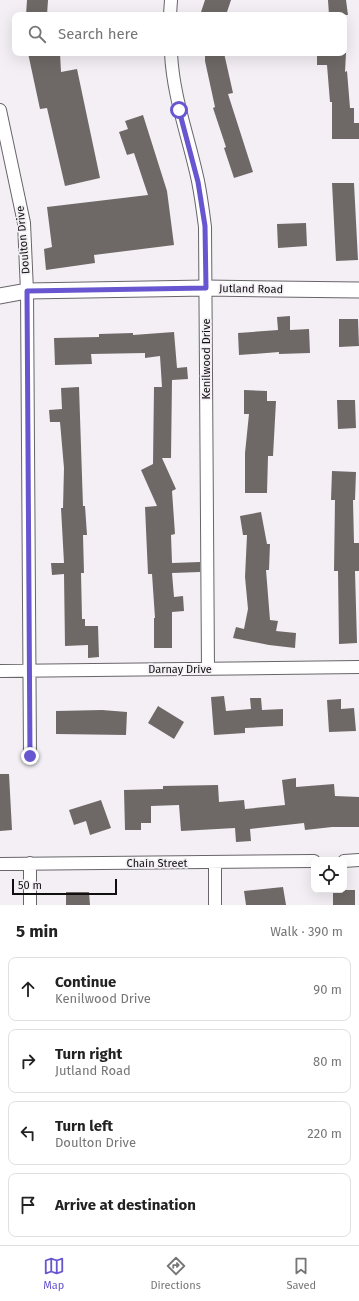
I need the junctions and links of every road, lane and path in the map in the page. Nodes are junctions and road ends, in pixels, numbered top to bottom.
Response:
1 (171, 0) edge
2 (170, 12) edge
3 (171, 56) edge
4 (0, 110) edge
5 (206, 288) junction
6 (359, 290) edge
7 (27, 291) junction
8 (0, 296) edge
9 (359, 667) edge
10 (208, 669) junction
11 (0, 671) edge
12 (30, 671) junction
13 (30, 756) dead end
14 (359, 860) edge
15 (311, 861) edge
16 (347, 861) edge
17 (215, 862) junction
18 (30, 863) junction
19 (0, 864) edge
20 (30, 905) edge
21 (215, 905) edge

1 - 2 street
3 - 5 street, Kenilwood Drive
4 - 7 street, Doulton Drive
5 - 6 street, Jutland Road
5 - 7 street, Jutland Road
5 - 10 street, Kenilwood Drive
7 - 8 street, Jutland Road
7 - 12 street, Doulton Drive
9 - 10 street, Darnay Drive
10 - 12 street, Darnay Drive
11 - 12 street, Darnay Drive
12 - 13 street, Doulton Drive
14 - 16 street
15 - 17 street, Chain Street
17 - 18 street, Chain Street
17 - 21 street
18 - 19 street, Chain Street
18 - 20 street

